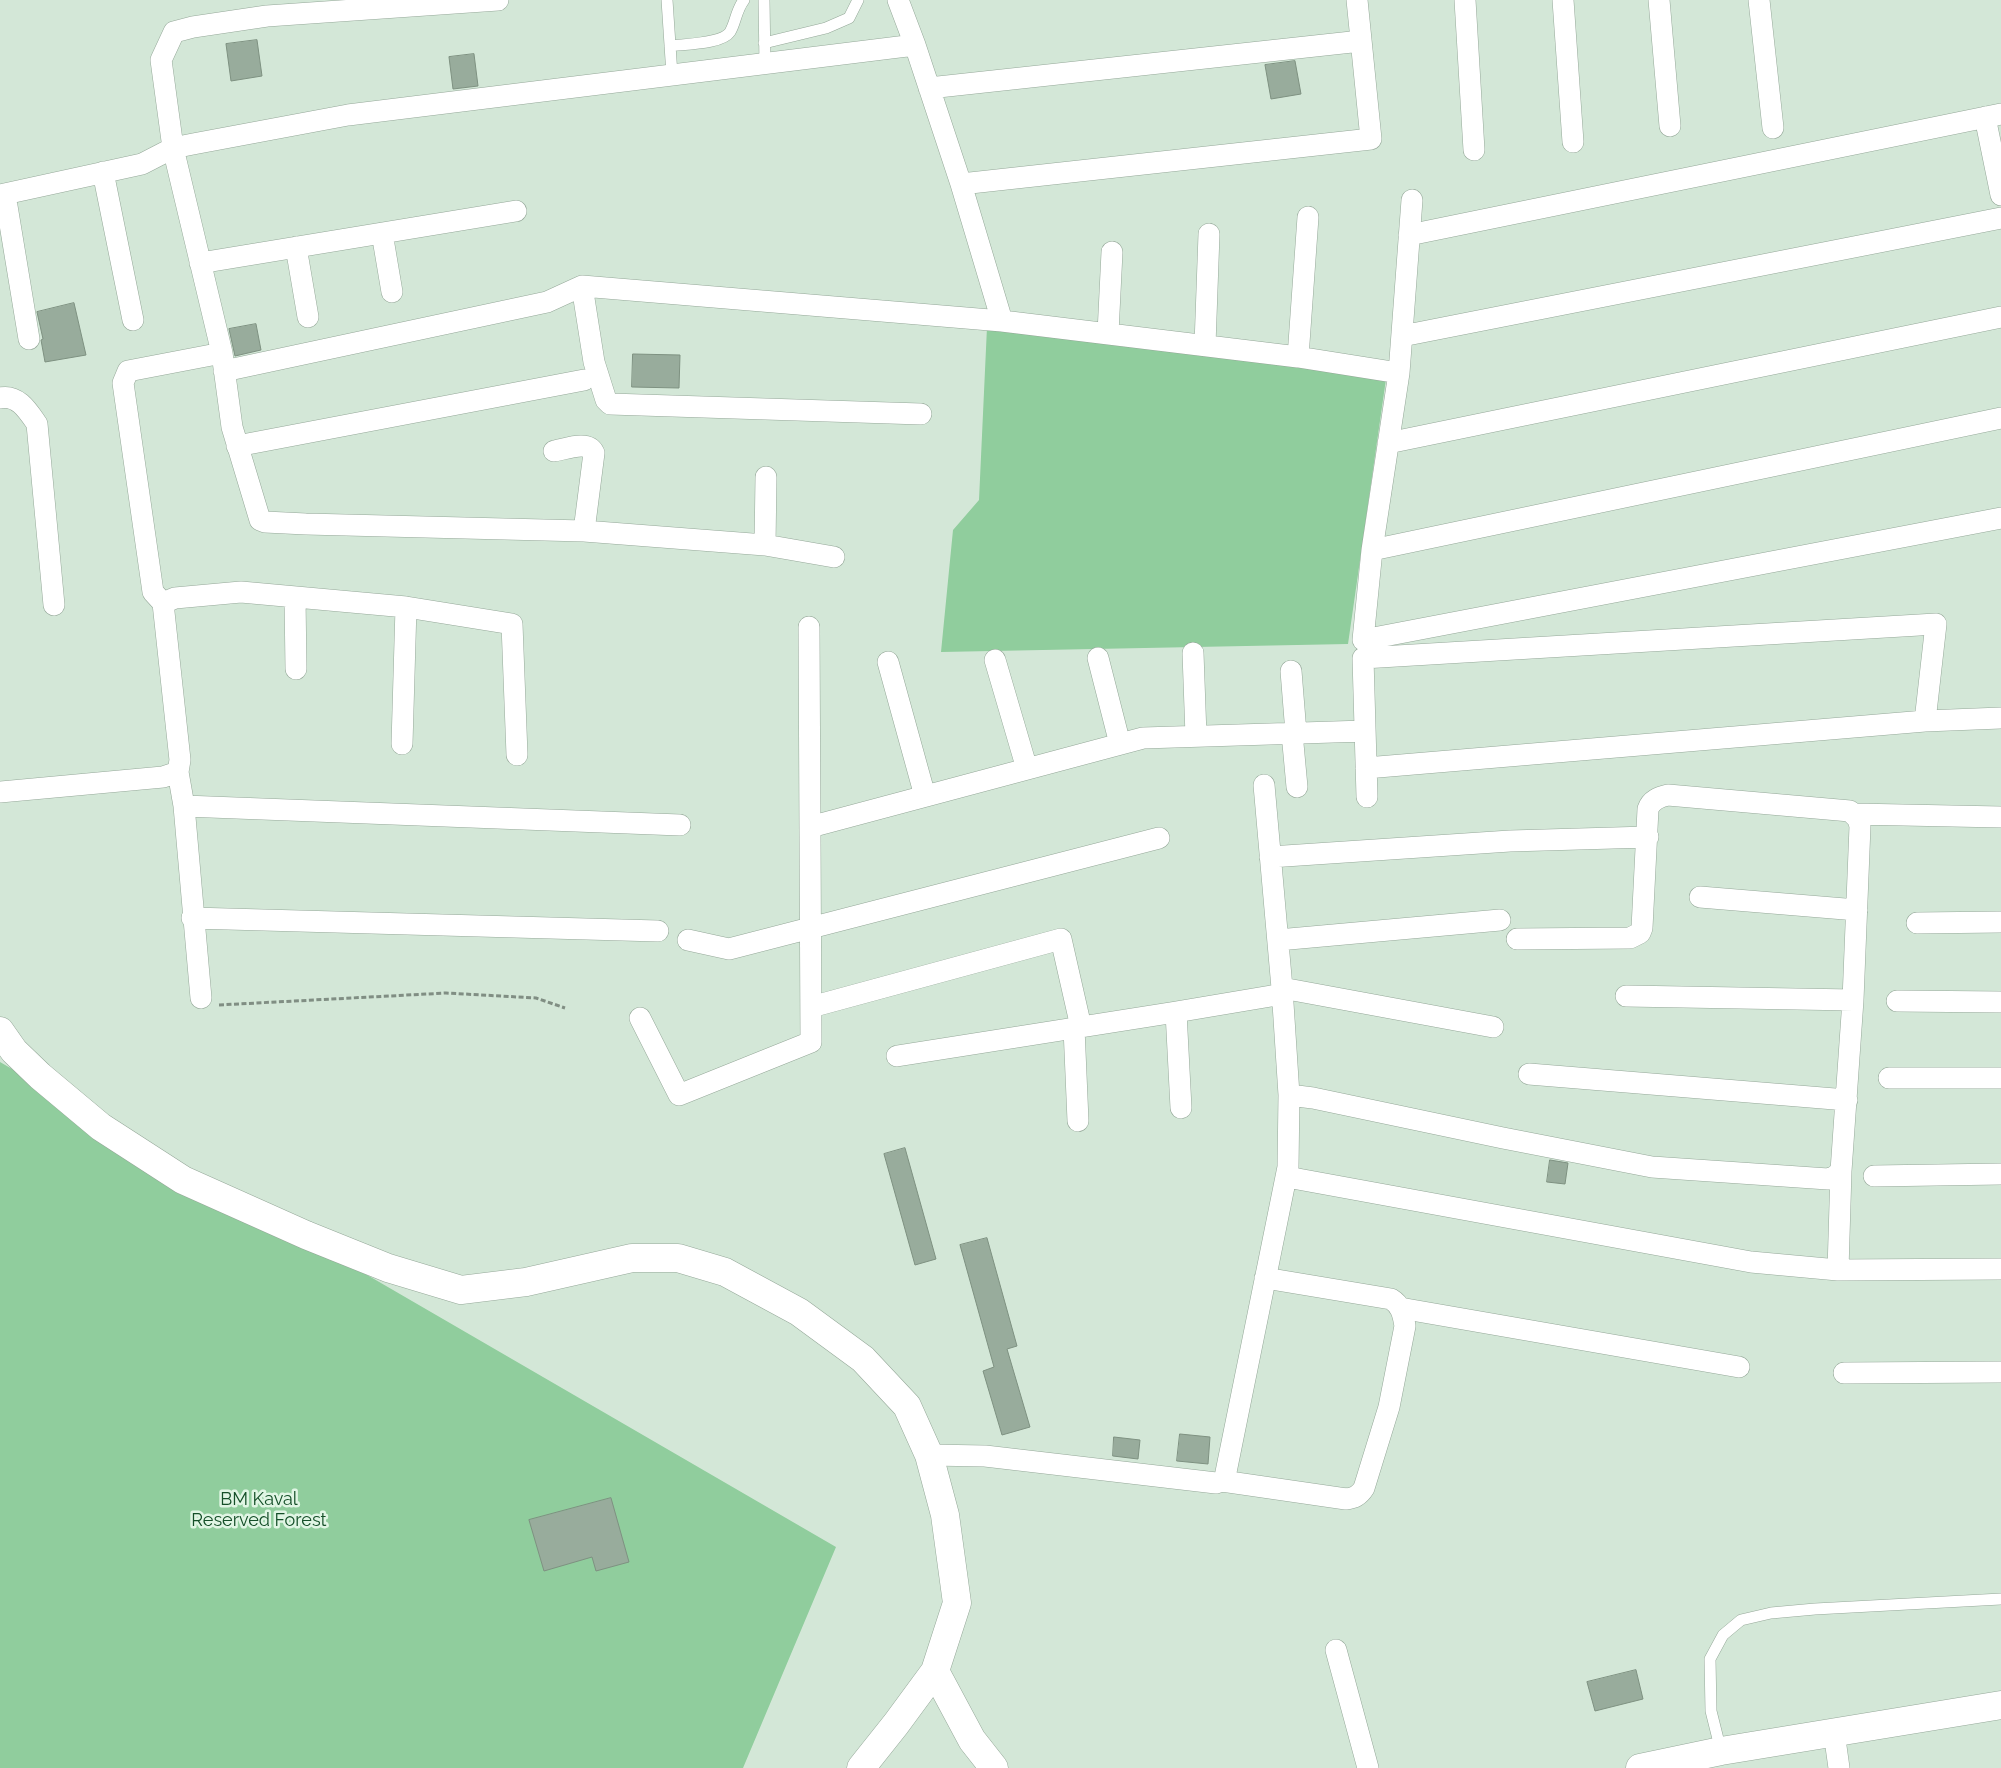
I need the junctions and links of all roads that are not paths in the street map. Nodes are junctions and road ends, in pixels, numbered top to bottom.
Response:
1 (498, 0) edge
2 (667, 0) edge
3 (744, 0) edge
4 (764, 0) edge
5 (858, 0) edge
6 (898, 0) edge
7 (1357, 0) edge
8 (1465, 0) edge
9 (1563, 0) edge
10 (1659, 0) edge
11 (1759, 0) edge
12 (1361, 41) junction
13 (915, 45) junction
14 (670, 46) junction
15 (764, 53) junction
16 (672, 75) junction
17 (929, 88) junction
18 (1993, 115) edge
19 (1670, 126) dead end
20 (1773, 128) dead end
21 (1573, 142) dead end
22 (173, 148) junction
23 (1474, 150) dead end
24 (103, 172) junction
25 (961, 184) junction
26 (2, 194) edge
27 (2001, 195) edge
28 (1412, 200) dead end
29 (516, 211) dead end
30 (1308, 217) dead end
31 (2001, 218) edge
32 (382, 233) junction
33 (1209, 234) dead end
34 (1409, 235) junction
35 (296, 248) junction
36 (1112, 252) dead end
37 (200, 263) junction
38 (582, 286) junction
39 (392, 292) dead end
40 (2001, 317) edge
41 (308, 318) dead end
42 (133, 320) dead end
43 (1002, 321) junction
44 (1108, 333) junction
45 (1402, 336) junction
46 (29, 339) dead end
47 (1205, 345) junction
48 (1298, 357) junction
49 (223, 362) junction
50 (1399, 373) junction
51 (584, 380) dead end
52 (0, 398) edge
53 (922, 414) dead end
54 (2001, 418) edge
55 (1388, 443) junction
56 (237, 446) junction
57 (554, 450) dead end
58 (766, 477) dead end
59 (2001, 518) edge
60 (584, 531) junction
61 (765, 545) junction
62 (1372, 550) junction
63 (834, 556) dead end
64 (295, 598) junction
65 (163, 604) junction
66 (54, 605) dead end
67 (406, 607) junction
68 (809, 627) dead end
69 (1193, 652) dead end
70 (1098, 658) dead end
71 (995, 660) dead end
72 (888, 662) dead end
73 (296, 670) dead end
74 (1291, 671) dead end
75 (2001, 718) edge
76 (1925, 721) junction
77 (1365, 731) junction
78 (1294, 733) junction
79 (1196, 736) junction
80 (402, 744) dead end
81 (1120, 744) junction
82 (517, 755) dead end
83 (1366, 768) junction
84 (1027, 769) junction
85 (178, 772) junction
86 (1264, 785) dead end
87 (1297, 787) dead end
88 (0, 792) edge
89 (925, 796) junction
90 (1367, 797) dead end
91 (184, 806) junction
92 (1854, 814) junction
93 (2001, 817) edge
94 (680, 825) dead end
95 (810, 827) junction
96 (1648, 837) junction
97 (1159, 838) dead end
98 (1270, 857) junction
99 (1700, 897) dead end
100 (1857, 910) junction
101 (192, 918) junction
102 (1500, 920) dead end
103 (2001, 922) edge
104 (1917, 923) dead end
105 (810, 928) junction
106 (658, 931) dead end
107 (1517, 939) dead end
108 (688, 940) dead end
109 (1278, 940) junction
110 (1282, 991) junction
111 (1626, 996) dead end
112 (201, 998) road end
113 (1853, 1000) junction
114 (1897, 1001) dead end
115 (2001, 1002) edge
116 (810, 1007) junction
117 (1176, 1012) junction
118 (640, 1018) dead end
119 (1077, 1027) junction
120 (1492, 1027) dead end
121 (0, 1031) edge
122 (897, 1056) dead end
123 (1529, 1074) dead end
124 (1889, 1078) dead end
125 (2001, 1078) edge
126 (1289, 1096) junction
127 (1847, 1100) junction
128 (1180, 1108) dead end
129 (1078, 1121) dead end
130 (1841, 1171) junction
131 (2001, 1174) edge
132 (1874, 1176) dead end
133 (1288, 1177) junction
134 (2001, 1269) edge
135 (1838, 1270) junction
136 (1265, 1278) junction
137 (1400, 1308) junction
138 (1739, 1367) dead end
139 (2001, 1372) edge
140 (1844, 1373) dead end
141 (929, 1455) junction
142 (1222, 1481) junction
143 (2001, 1599) edge
144 (1336, 1650) dead end
145 (934, 1670) junction
146 (2001, 1705) edge
147 (1834, 1732) junction
148 (1721, 1751) junction
149 (861, 1768) edge
150 (994, 1768) edge
151 (1368, 1768) edge
152 (1640, 1768) edge
153 (1839, 1768) edge

1 - 22 street
2 - 14 lane
3 - 14 lane
4 - 15 lane
5 - 15 lane
6 - 13 street
7 - 12 street
8 - 23 street
9 - 21 street
10 - 19 street
11 - 20 street
12 - 17 street
12 - 25 street
13 - 15 street
13 - 17 street
14 - 16 lane
15 - 16 street
16 - 22 street
17 - 25 street
18 - 27 street
18 - 34 street
22 - 24 street
22 - 37 street
24 - 26 street
24 - 42 street
25 - 43 street
26 - 46 street
28 - 34 street
29 - 32 street
30 - 48 street
31 - 45 street
32 - 35 street
32 - 39 street
33 - 47 street
34 - 45 street
35 - 37 street
35 - 41 street
36 - 44 street
37 - 49 street
38 - 43 street
38 - 49 street
38 - 53 street
40 - 55 street
43 - 44 street
44 - 47 street
45 - 50 street
47 - 48 street
48 - 50 street
49 - 56 street
49 - 65 street
50 - 55 street
51 - 56 street
52 - 66 street
54 - 62 street
55 - 62 street
56 - 60 street
57 - 60 street
58 - 61 street
59 - 62 street
60 - 61 street
61 - 63 street
64 - 65 street
64 - 67 street
64 - 73 street
65 - 85 street
67 - 80 street
67 - 82 street
68 - 95 street
69 - 79 street
70 - 81 street
71 - 84 street
72 - 89 street
74 - 78 street
75 - 76 street
76 - 77 street
76 - 83 street
77 - 78 street
77 - 83 street
78 - 79 street
78 - 87 street
79 - 81 street
81 - 84 street
83 - 90 street
84 - 89 street
85 - 88 street
85 - 91 street
86 - 98 street
89 - 95 street
91 - 94 street
91 - 101 street
92 - 93 street
92 - 96 street
92 - 100 street
95 - 105 street
96 - 98 street
96 - 107 street
97 - 105 street
98 - 109 street
99 - 100 street
100 - 113 street
101 - 106 street
101 - 112 street
102 - 109 street
103 - 104 street
105 - 108 street
105 - 116 street
109 - 110 street
110 - 117 street
110 - 120 street
110 - 126 street
111 - 113 street
113 - 127 street
114 - 115 street
116 - 118 street
116 - 119 street
117 - 119 street
117 - 128 street
119 - 122 street
119 - 129 street
121 - 141 main road
123 - 127 street
124 - 125 street
126 - 130 street
126 - 133 street
127 - 130 street
130 - 135 street
131 - 132 street
133 - 135 street
133 - 136 street
134 - 135 street
136 - 137 street
136 - 142 street
137 - 138 street
137 - 142 street
139 - 140 street
141 - 142 street
141 - 145 main road
143 - 148 lane
144 - 151 street
145 - 149 main road
145 - 150 main road
146 - 147 main road
147 - 148 main road
147 - 153 street
148 - 152 main road

